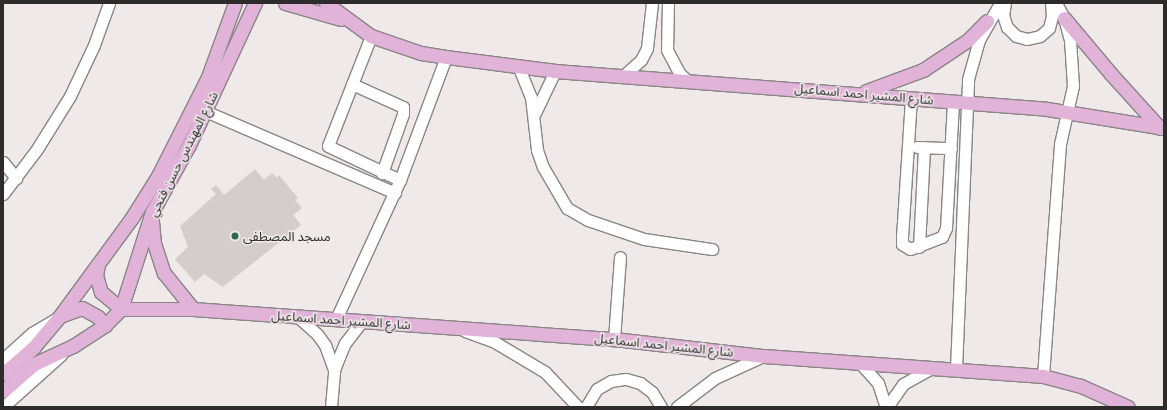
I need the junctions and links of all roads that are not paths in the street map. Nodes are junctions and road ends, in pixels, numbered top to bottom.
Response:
1 (109, 3) edge
2 (236, 3) edge
3 (256, 3) edge
4 (286, 3) edge
5 (326, 3) edge
6 (652, 3) edge
7 (668, 3) edge
8 (1000, 3) edge
9 (1005, 3) edge
10 (1051, 3) edge
11 (1056, 3) edge
12 (1064, 18) junction
13 (987, 21) junction
14 (349, 22) junction
15 (229, 23) junction
16 (242, 31) junction
17 (371, 36) junction
18 (446, 57) junction
19 (519, 68) junction
20 (555, 71) junction
21 (622, 77) junction
22 (688, 81) junction
23 (352, 84) junction
24 (858, 93) junction
25 (911, 98) junction
26 (953, 102) junction
27 (968, 103) junction
28 (205, 111) junction
29 (1068, 111) junction
30 (534, 113) junction
31 (1162, 128) edge
32 (907, 147) junction
33 (924, 148) junction
34 (951, 148) junction
35 (3, 162) edge
36 (382, 173) junction
37 (16, 178) junction
38 (400, 180) junction
39 (395, 193) junction
40 (3, 194) edge
41 (152, 212) junction
42 (919, 247) junction
43 (712, 249) dead end
44 (620, 257) dead end
45 (98, 265) junction
46 (121, 309) junction
47 (194, 309) junction
48 (298, 316) junction
49 (60, 317) junction
50 (336, 319) junction
51 (362, 321) junction
52 (105, 325) junction
53 (457, 328) junction
54 (614, 339) junction
55 (73, 346) junction
56 (764, 356) junction
57 (3, 359) edge
58 (860, 364) junction
59 (933, 367) junction
60 (956, 369) junction
61 (334, 370) junction
62 (3, 374) edge
63 (1043, 376) junction
64 (3, 391) edge
65 (3, 407) edge
66 (332, 407) edge
67 (578, 407) edge
68 (586, 407) edge
69 (661, 407) edge
70 (677, 407) edge
71 (887, 407) edge
72 (1128, 407) edge

1 - 37 street
2 - 15 main road, شارع المهندس حسن فتحي
3 - 16 main road, شارع المهندس حسن فتحي
4 - 14 main road
5 - 14 main road
6 - 21 street
7 - 22 street
8 - 13 street
9 - 10 street
11 - 12 street
12 - 29 street
12 - 31 main road
13 - 24 main road
13 - 27 street
14 - 17 main road, شارع المشير احمد اسماعيل
15 - 16 main road
15 - 45 main road, شارع المهندس حسن فتحي
16 - 28 main road, شارع المهندس حسن فتحي
17 - 18 main road, شارع المشير احمد اسماعيل
17 - 23 street
18 - 19 main road, شارع المشير احمد اسماعيل
18 - 38 street
19 - 20 main road, شارع المشير احمد اسماعيل
19 - 30 street
20 - 21 main road, شارع المشير احمد اسماعيل
20 - 30 street
21 - 22 main road, شارع المشير احمد اسماعيل
22 - 24 main road, شارع المشير احمد اسماعيل
23 - 36 street
23 - 36 street
24 - 25 main road, شارع المشير احمد اسماعيل
25 - 26 main road, شارع المشير احمد اسماعيل
25 - 32 street
26 - 27 main road, شارع المشير احمد اسماعيل
26 - 34 street
27 - 29 main road, شارع المشير احمد اسماعيل
27 - 60 street
28 - 39 street
28 - 41 main road, شارع المهندس حسن فتحي
29 - 31 main road, شارع المشير احمد اسماعيل
29 - 63 street
30 - 43 street
32 - 33 street
32 - 42 street
33 - 34 street
33 - 42 street
34 - 42 street
35 - 37 street
36 - 38 street
37 - 40 street
38 - 39 street
39 - 50 street
41 - 46 main road, شارع المهندس حسن فتحي
41 - 47 main road
44 - 54 street
45 - 46 main road
45 - 49 main road, شارع المهندس حسن فتحي
46 - 47 main road, شارع المشير احمد اسماعيل
46 - 52 main road, شارع المهندس حسن فتحي
47 - 48 main road, شارع المشير احمد اسماعيل
48 - 50 main road, شارع المشير احمد اسماعيل
48 - 61 street
49 - 52 main road
49 - 57 street
49 - 62 main road, شارع المهندس حسن فتحي
50 - 51 main road, شارع المشير احمد اسماعيل
51 - 53 main road, شارع المشير احمد اسماعيل
51 - 61 street
52 - 55 main road, شارع المهندس حسن فتحي
53 - 54 main road, شارع المشير احمد اسماعيل
53 - 67 street
54 - 56 main road, شارع المشير احمد اسماعيل
55 - 64 main road, شارع المهندس حسن فتحي
55 - 65 street
56 - 58 main road, شارع المشير احمد اسماعيل
56 - 70 street
58 - 59 main road, شارع المشير احمد اسماعيل
58 - 71 street
59 - 60 main road, شارع المشير احمد اسماعيل
59 - 71 street
60 - 63 main road, شارع المشير احمد اسماعيل
61 - 66 street
63 - 72 main road, شارع المشير احمد اسماعيل
68 - 69 street

